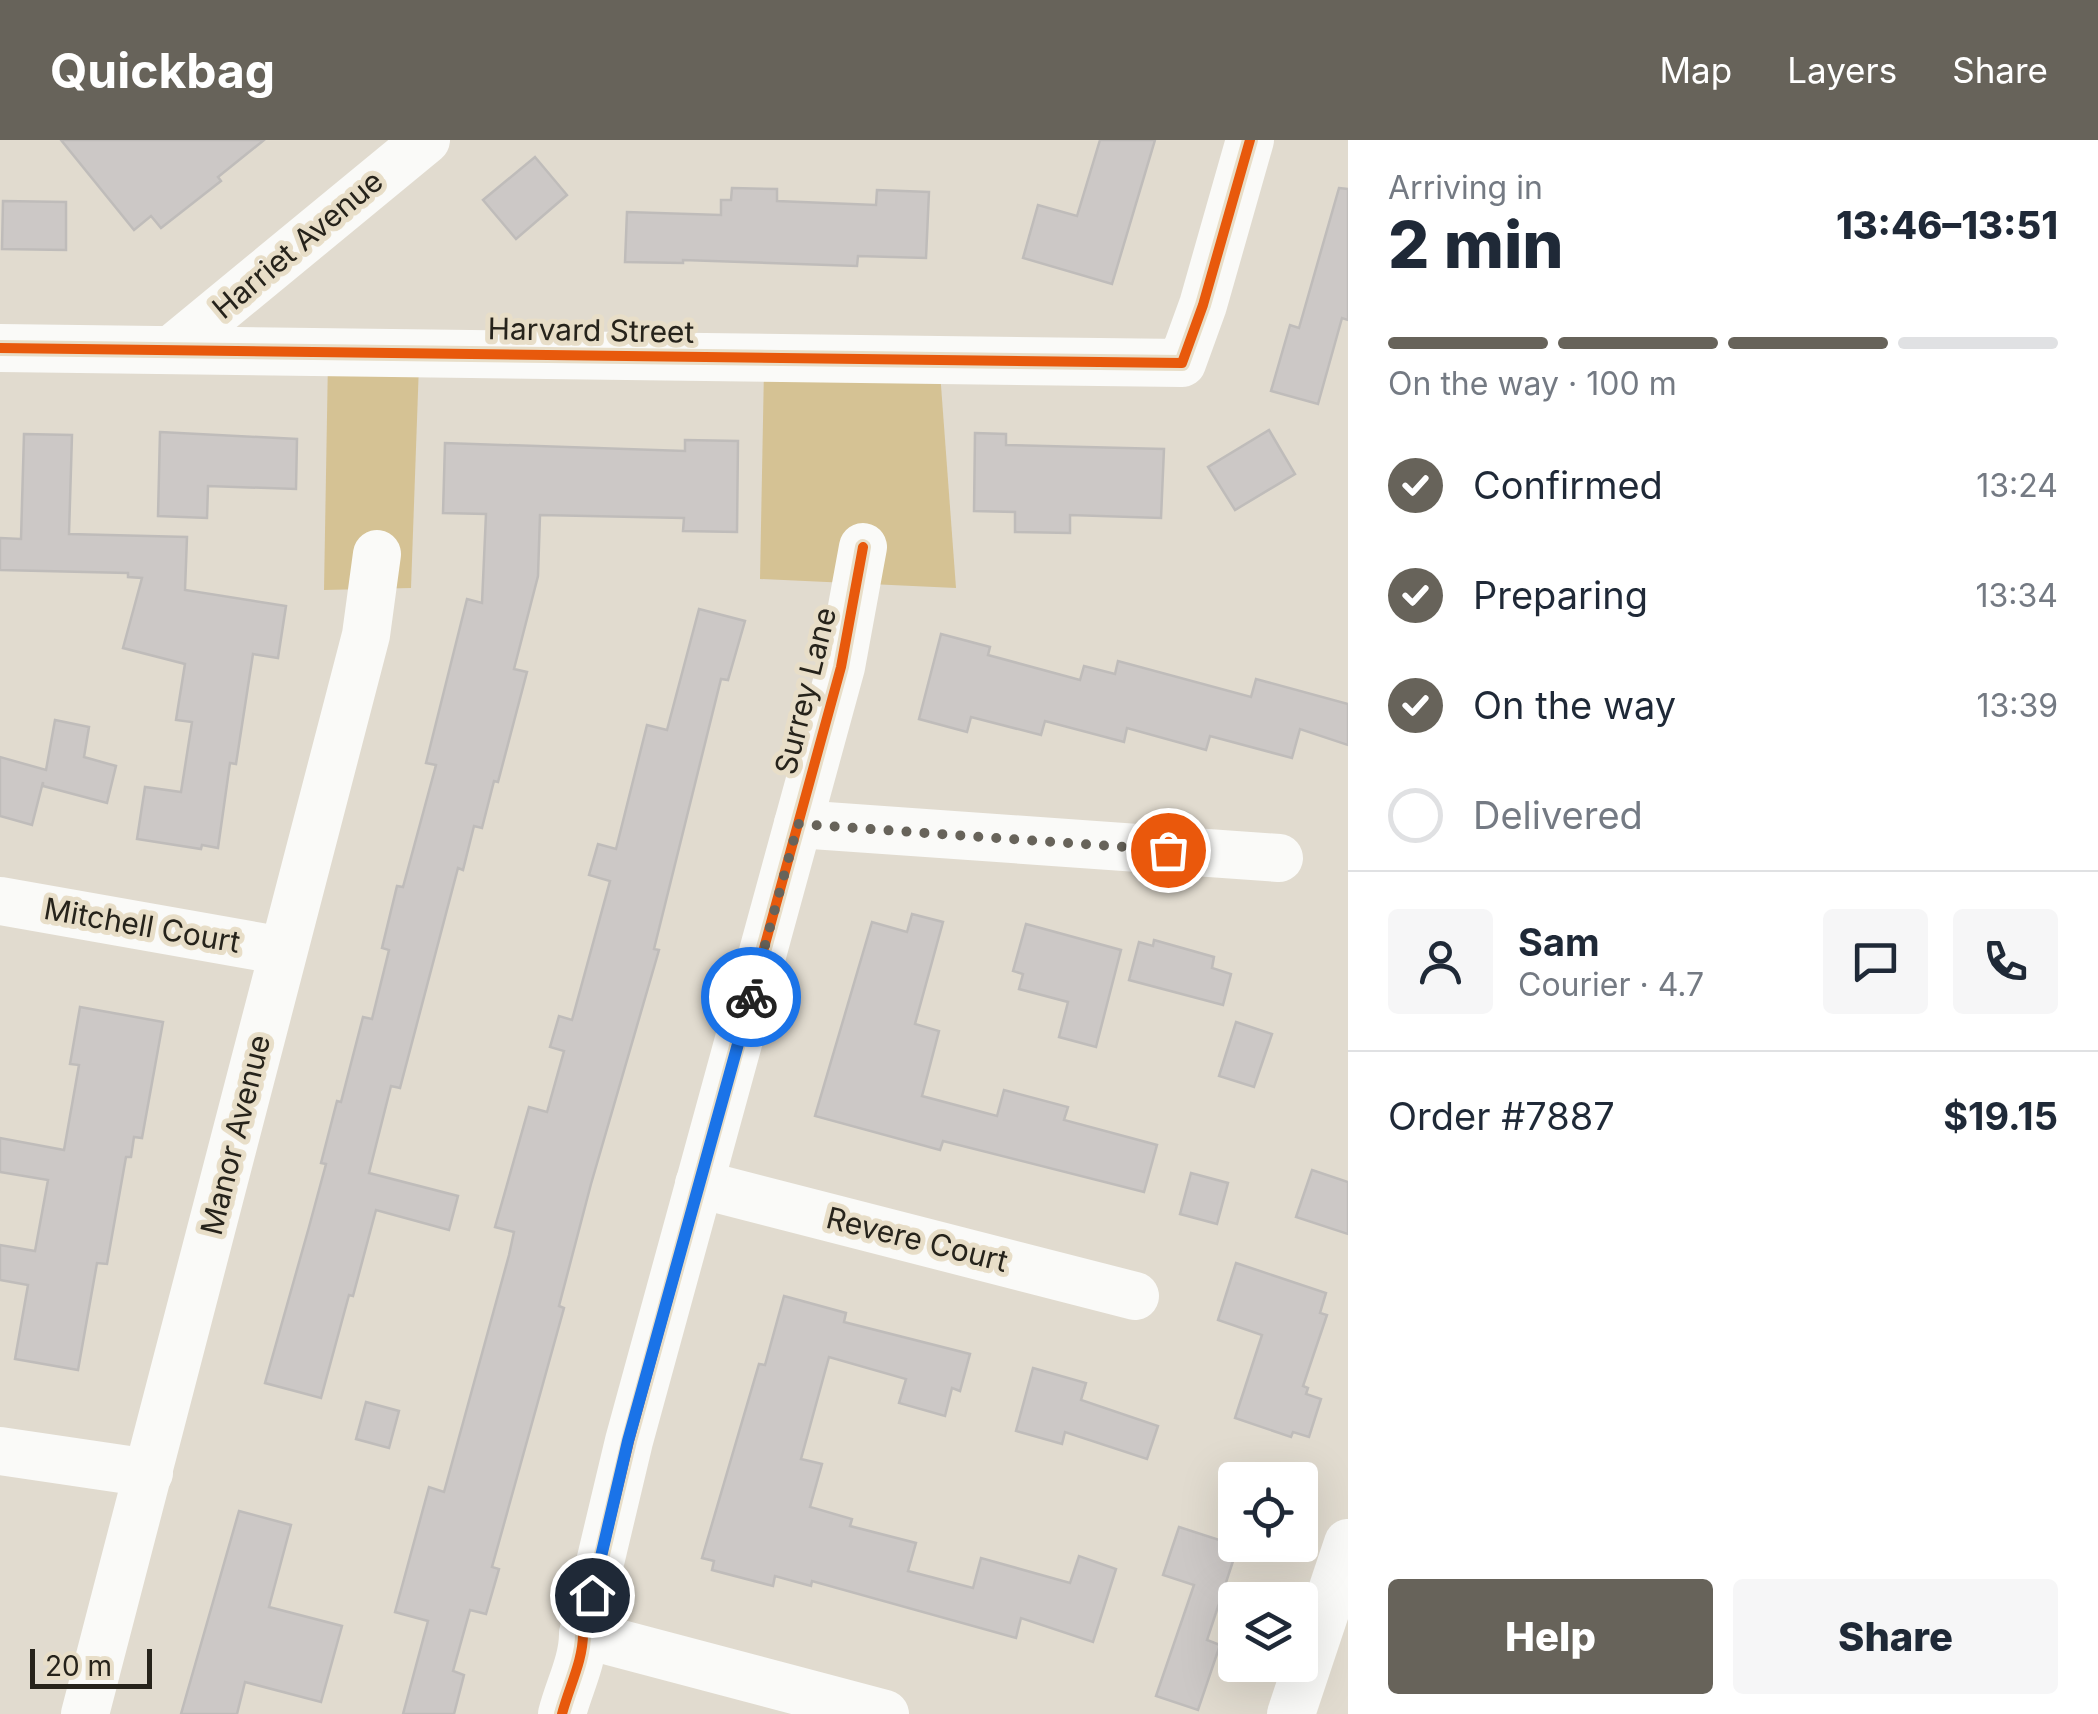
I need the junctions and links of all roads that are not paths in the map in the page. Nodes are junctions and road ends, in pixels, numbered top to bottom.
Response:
1 (426, 140) edge
2 (1250, 140) edge
3 (0, 348) edge
4 (171, 350) junction
5 (863, 547) dead end
6 (377, 554) dead end
7 (798, 824) junction
8 (1279, 858) dead end
9 (0, 901) edge
10 (283, 951) junction
11 (699, 1184) junction
12 (1135, 1296) dead end
13 (0, 1451) edge
14 (149, 1474) junction
15 (1348, 1544) edge
16 (584, 1634) junction
17 (86, 1714) edge
18 (562, 1714) edge
19 (885, 1714) edge
20 (1290, 1714) edge

1 - 4 street, Harriet Avenue
2 - 4 street, Harvard Street
3 - 4 street, Harvard Street
5 - 7 street, Surrey Lane
6 - 10 street, Manor Avenue
7 - 8 street
7 - 11 street, Surrey Lane
9 - 10 street, Mitchell Court
10 - 14 street, Manor Avenue
11 - 12 street, Revere Court
11 - 16 street, Surrey Lane
13 - 14 street
14 - 17 street, Manor Avenue
15 - 20 street
16 - 18 street, Surrey Lane
16 - 19 street

